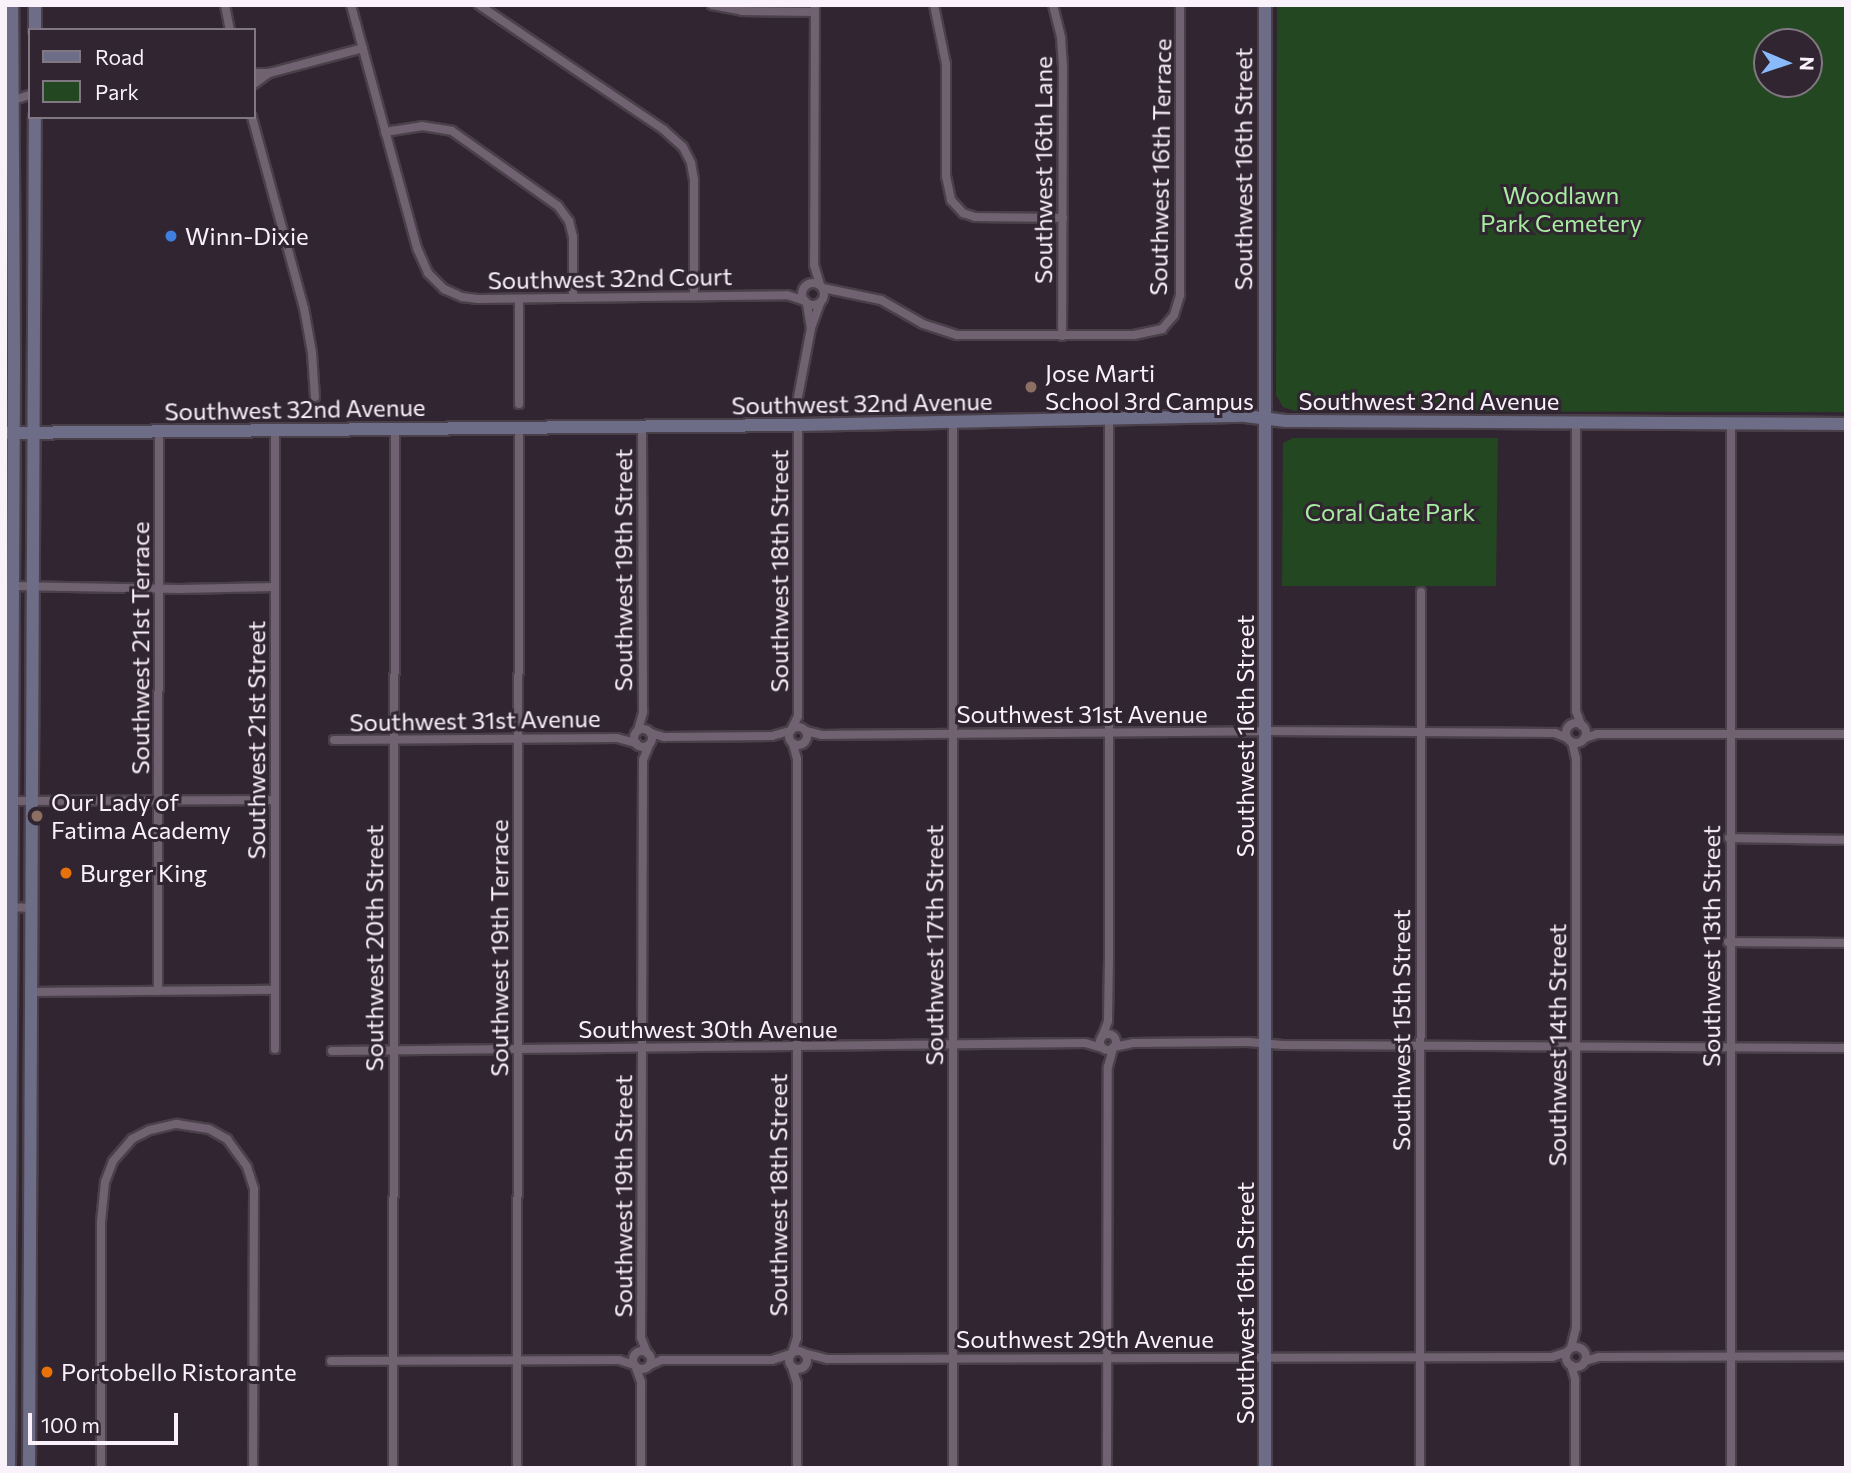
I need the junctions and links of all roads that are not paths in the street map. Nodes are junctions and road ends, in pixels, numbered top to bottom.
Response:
1 (12, 5) edge
2 (35, 5) edge
3 (225, 5) edge
4 (351, 5) edge
5 (479, 5) edge
6 (712, 5) edge
7 (934, 5) edge
8 (1053, 5) edge
9 (1180, 5) edge
10 (1265, 5) edge
11 (815, 9) edge
12 (35, 28) edge
13 (230, 28) edge
14 (363, 48) junction
15 (256, 73) edge
16 (269, 74) junction
17 (256, 83) edge
18 (28, 96) edge
19 (11, 101) junction
20 (35, 119) edge
21 (253, 119) edge
22 (385, 132) junction
23 (12, 199) junction
24 (34, 205) junction
25 (1063, 218) junction
26 (814, 265) junction
27 (806, 286) junction
28 (821, 286) junction
29 (845, 294) junction
30 (787, 295) junction
31 (694, 296) junction
32 (573, 298) junction
33 (519, 299) junction
34 (806, 302) junction
35 (821, 302) junction
36 (811, 328) junction
37 (1062, 336) junction
38 (315, 397) dead end
39 (798, 397) dead end
40 (519, 404) dead end
41 (1109, 419) junction
42 (1265, 419) junction
43 (953, 422) junction
44 (1576, 422) junction
45 (1731, 423) junction
46 (1846, 424) edge
47 (798, 425) junction
48 (642, 427) junction
49 (519, 428) junction
50 (395, 429) junction
51 (275, 431) junction
52 (34, 432) junction
53 (159, 432) junction
54 (9, 433) edge
55 (12, 586) junction
56 (33, 587) junction
57 (275, 587) junction
58 (159, 588) junction
59 (1421, 592) dead end
60 (643, 712) junction
61 (798, 716) junction
62 (791, 729) junction
63 (805, 730) junction
64 (637, 731) junction
65 (1266, 731) junction
66 (650, 732) junction
67 (1420, 732) junction
68 (1109, 733) junction
69 (1576, 733) junction
70 (953, 734) junction
71 (1730, 734) junction
72 (1846, 734) edge
73 (818, 735) junction
74 (775, 736) junction
75 (664, 737) junction
76 (518, 738) junction
77 (617, 738) junction
78 (334, 740) dead end
79 (394, 740) junction
80 (805, 742) junction
81 (791, 743) junction
82 (637, 744) junction
83 (650, 744) junction
84 (797, 759) junction
85 (643, 760) junction
86 (275, 800) junction
87 (11, 801) junction
88 (31, 801) junction
89 (159, 801) junction
90 (1729, 838) junction
91 (1846, 840) edge
92 (8, 907) edge
93 (30, 908) junction
94 (1728, 942) junction
95 (1846, 943) edge
96 (274, 990) junction
97 (158, 991) junction
98 (10, 992) junction
99 (30, 992) junction
100 (1108, 1021) junction
101 (1102, 1037) junction
102 (1114, 1042) junction
103 (1084, 1043) junction
104 (1266, 1044) junction
105 (954, 1045) junction
106 (1421, 1046) junction
107 (1576, 1046) junction
108 (797, 1048) junction
109 (1730, 1048) junction
110 (1846, 1048) edge
111 (275, 1049) dead end
112 (642, 1049) junction
113 (1102, 1049) junction
114 (518, 1050) junction
115 (332, 1051) dead end
116 (394, 1051) junction
117 (1108, 1067) junction
118 (29, 1289) junction
119 (7, 1290) edge
120 (1576, 1334) junction
121 (797, 1338) junction
122 (642, 1339) junction
123 (804, 1352) junction
124 (791, 1353) junction
125 (635, 1354) junction
126 (648, 1354) junction
127 (1731, 1356) junction
128 (1846, 1356) edge
129 (1266, 1357) junction
130 (1420, 1357) junction
131 (1569, 1357) junction
132 (1583, 1357) junction
133 (827, 1359) junction
134 (953, 1359) junction
135 (1107, 1359) junction
136 (619, 1360) junction
137 (662, 1360) junction
138 (772, 1360) junction
139 (331, 1361) dead end
140 (517, 1361) junction
141 (393, 1362) junction
142 (649, 1366) junction
143 (791, 1366) junction
144 (804, 1366) junction
145 (635, 1367) junction
146 (1575, 1380) junction
147 (641, 1382) junction
148 (797, 1383) junction
149 (9, 1468) edge
150 (29, 1468) edge
151 (101, 1468) edge
152 (253, 1468) edge
153 (393, 1468) edge
154 (517, 1468) edge
155 (641, 1468) edge
156 (797, 1468) edge
157 (953, 1468) edge
158 (1107, 1468) edge
159 (1265, 1468) edge
160 (1420, 1468) edge
161 (1576, 1468) edge
162 (1731, 1468) edge

1 - 19 street
2 - 12 street
3 - 13 street
4 - 14 street
5 - 31 street
6 - 11 street
7 - 25 street
8 - 25 street, Southwest 16th Lane
9 - 37 street, Southwest 16th Terrace
10 - 42 street, Southwest 16th Street
11 - 26 street
14 - 16 street
14 - 22 street
15 - 16 street
16 - 17 street
18 - 19 street
19 - 23 street
20 - 24 street
21 - 38 street
22 - 32 street
22 - 33 street, Southwest 32nd Court
23 - 24 street
23 - 54 street
24 - 52 street
25 - 37 street, Southwest 16th Lane
26 - 27 street
26 - 28 street
27 - 28 street
27 - 30 street, Southwest 32nd Court
27 - 34 street
28 - 29 street
28 - 35 street
29 - 35 street
29 - 37 street
30 - 31 street, Southwest 32nd Court
30 - 34 street, Southwest 32nd Court
31 - 32 street, Southwest 32nd Court
32 - 33 street, Southwest 32nd Court
33 - 40 street
34 - 35 street
34 - 36 street
35 - 36 street
36 - 39 street
41 - 42 street, Southwest 32nd Avenue
41 - 43 street, Southwest 32nd Avenue
41 - 68 street
42 - 44 street, Southwest 32nd Avenue
42 - 65 street, Southwest 16th Street
43 - 47 street, Southwest 32nd Avenue
43 - 70 street, Southwest 17th Street
44 - 45 street, Southwest 32nd Avenue
44 - 69 street
45 - 46 street, Southwest 32nd Avenue
45 - 71 street, Southwest 13th Street
47 - 48 street, Southwest 32nd Avenue
47 - 61 street, Southwest 18th Street
48 - 49 street, Southwest 32nd Avenue
48 - 60 street, Southwest 19th Street
49 - 50 street, Southwest 32nd Avenue
49 - 76 street, Southwest 19th Terrace
50 - 51 street, Southwest 32nd Avenue
50 - 79 street, Southwest 20th Street
51 - 53 street, Southwest 32nd Avenue
51 - 57 street, Southwest 21st Street
52 - 53 street, Southwest 32nd Avenue
52 - 54 street, Southwest 32nd Avenue
52 - 56 street
53 - 58 street, Southwest 21st Terrace
54 - 55 street
55 - 56 street
55 - 87 street
56 - 58 street
56 - 88 street
57 - 58 street
57 - 86 street, Southwest 21st Street
58 - 89 street, Southwest 21st Terrace
59 - 67 street, Southwest 15th Street
60 - 64 street, Southwest 19th Street
60 - 66 street, Southwest 19th Street
61 - 62 street, Southwest 18th Street
61 - 63 street, Southwest 18th Street
62 - 63 street, Southwest 31st Avenue
62 - 74 street
62 - 81 street, Southwest 18th Street
63 - 73 street, Southwest 31st Avenue
63 - 80 street
64 - 66 street, Southwest 31st Avenue
64 - 77 street, Southwest 31st Avenue
64 - 82 street, Southwest 19th Street
65 - 67 street, Southwest 31st Avenue
65 - 68 street, Southwest 31st Avenue
65 - 104 street, Southwest 16th Street
66 - 75 street
66 - 83 street, Southwest 19th Street
67 - 69 street, Southwest 31st Avenue
67 - 106 street, Southwest 15th Street
68 - 70 street, Southwest 31st Avenue
68 - 100 street
69 - 71 street
69 - 107 street, Southwest 14th Street
70 - 73 street, Southwest 31st Avenue
70 - 105 street, Southwest 17th Street
71 - 72 street
71 - 90 street, Southwest 13th Street
73 - 80 street, Southwest 31st Avenue
74 - 75 street
74 - 81 street
75 - 83 street
76 - 77 street, Southwest 31st Avenue
76 - 79 street, Southwest 31st Avenue
76 - 114 street, Southwest 19th Terrace
77 - 82 street, Southwest 31st Avenue
78 - 79 street, Southwest 31st Avenue
79 - 116 street, Southwest 20th Street
80 - 81 street
80 - 84 street, Southwest 18th Street
81 - 84 street, Southwest 18th Street
82 - 83 street, Southwest 31st Avenue
82 - 85 street, Southwest 19th Street
83 - 85 street, Southwest 19th Street
84 - 108 street, Southwest 18th Street
85 - 112 street, Southwest 19th Street
86 - 89 street
86 - 96 street, Southwest 21st Street
87 - 88 street
87 - 92 street
88 - 89 street
88 - 93 street
89 - 97 street, Southwest 21st Terrace
90 - 91 street
90 - 94 street, Southwest 13th Street
92 - 93 street
92 - 98 street
93 - 99 street
94 - 95 street
94 - 109 street, Southwest 13th Street
96 - 97 street
96 - 111 street, Southwest 21st Street
97 - 99 street
98 - 99 street
98 - 119 street
99 - 118 street
100 - 101 street
100 - 102 street
101 - 102 street, Southwest 30th Avenue
101 - 103 street, Southwest 30th Avenue
101 - 113 street
102 - 104 street
102 - 113 street
102 - 117 street
103 - 105 street, Southwest 30th Avenue
103 - 113 street, Southwest 30th Avenue
104 - 106 street
104 - 129 street, Southwest 16th Street
105 - 108 street, Southwest 30th Avenue
105 - 134 street, Southwest 17th Street
106 - 107 street
106 - 130 street, Southwest 15th Street
107 - 109 street
107 - 120 street, Southwest 14th Street
108 - 112 street, Southwest 30th Avenue
108 - 121 street, Southwest 18th Street
109 - 110 street
109 - 127 street, Southwest 13th Street
112 - 114 street, Southwest 30th Avenue
112 - 122 street, Southwest 19th Street
113 - 117 street
114 - 116 street, Southwest 30th Avenue
114 - 140 street, Southwest 19th Terrace
115 - 116 street, Southwest 30th Avenue
116 - 141 street, Southwest 20th Street
117 - 135 street
118 - 119 street
118 - 150 street
119 - 149 street
120 - 131 street, Southwest 14th Street
120 - 132 street, Southwest 14th Street
121 - 123 street, Southwest 18th Street
121 - 124 street, Southwest 18th Street
122 - 125 street, Southwest 19th Street
122 - 126 street, Southwest 19th Street
123 - 124 street, Southwest 29th Avenue
123 - 133 street, Southwest 29th Avenue
123 - 144 street, Southwest 18th Street
124 - 138 street
124 - 143 street, Southwest 18th Street
125 - 126 street
125 - 136 street
125 - 145 street
126 - 137 street
126 - 142 street, Southwest 19th Street
127 - 128 street
127 - 132 street
127 - 162 street, Southwest 13th Street
129 - 130 street, Southwest 29th Avenue
129 - 135 street, Southwest 29th Avenue
129 - 159 street, Southwest 16th Street
130 - 131 street, Southwest 29th Avenue
130 - 160 street, Southwest 15th Street
131 - 132 street
131 - 132 street
131 - 146 street
132 - 146 street
133 - 134 street, Southwest 29th Avenue
133 - 144 street, Southwest 29th Avenue
134 - 135 street, Southwest 29th Avenue
134 - 157 street, Southwest 17th Street
135 - 158 street
136 - 140 street
136 - 145 street
137 - 138 street
137 - 142 street
138 - 143 street
139 - 141 street
140 - 141 street
140 - 154 street, Southwest 19th Terrace
141 - 153 street, Southwest 20th Street
142 - 145 street
142 - 147 street
143 - 144 street, Southwest 29th Avenue
143 - 148 street
144 - 148 street
145 - 147 street
146 - 161 street
147 - 155 street
148 - 156 street
151 - 152 street

